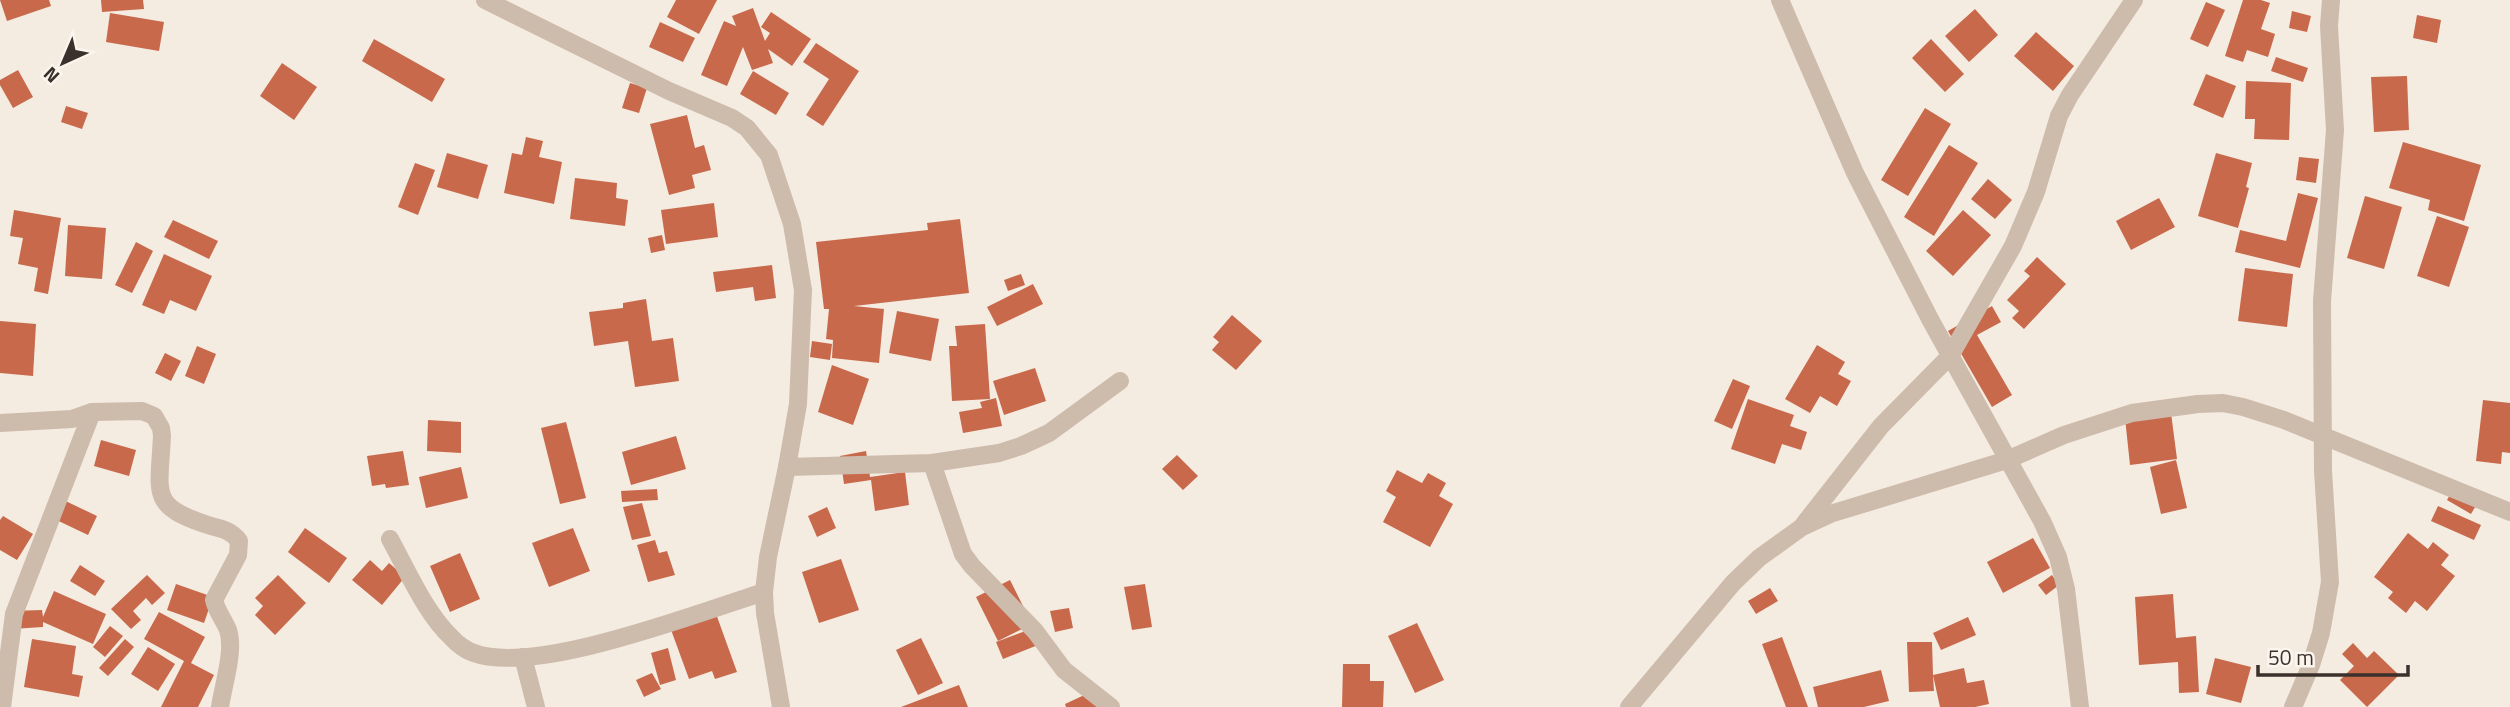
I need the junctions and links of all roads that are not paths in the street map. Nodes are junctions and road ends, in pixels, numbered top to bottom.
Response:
1 (485, 0) edge
2 (1780, 0) edge
3 (2134, 0) edge
4 (2332, 0) edge
5 (1950, 356) junction
6 (1120, 381) dead end
7 (92, 412) junction
8 (0, 423) edge
9 (2324, 437) junction
10 (2007, 460) junction
11 (932, 463) junction
12 (788, 467) junction
13 (2510, 512) edge
14 (1802, 527) junction
15 (390, 539) dead end
16 (764, 592) junction
17 (523, 657) junction
18 (2, 707) edge
19 (220, 707) edge
20 (536, 707) edge
21 (781, 707) edge
22 (1111, 707) edge
23 (1629, 707) edge
24 (2080, 707) edge
25 (2293, 707) edge

1 - 12 street
2 - 5 street
3 - 5 street
4 - 9 street
5 - 10 street
5 - 14 street
6 - 11 street
7 - 8 street
7 - 18 street
7 - 19 street
9 - 10 street
9 - 13 street
9 - 25 street
10 - 14 street
10 - 24 street
11 - 12 street
11 - 22 street
12 - 16 street
14 - 23 street
15 - 17 street
16 - 17 street
16 - 21 street
17 - 20 street

